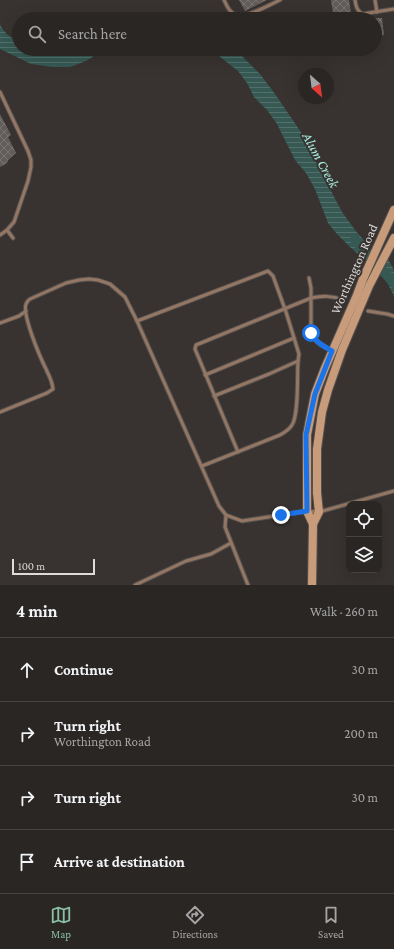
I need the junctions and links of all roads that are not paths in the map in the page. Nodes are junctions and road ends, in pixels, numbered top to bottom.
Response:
1 (224, 0) edge
2 (280, 0) edge
3 (355, 0) edge
4 (375, 0) edge
5 (394, 9) edge
6 (231, 12) edge
7 (253, 12) edge
8 (359, 12) edge
9 (377, 12) joint
10 (0, 92) edge
11 (394, 210) edge
12 (7, 230) junction
13 (0, 235) edge
14 (13, 238) dead end
15 (394, 238) edge
16 (309, 278) dead end
17 (311, 298) junction
18 (343, 300) dead end
19 (285, 309) junction
20 (26, 311) junction
21 (368, 311) dead end
22 (394, 316) edge
23 (137, 321) junction
24 (0, 323) edge
25 (294, 338) junction
26 (332, 351) junction
27 (298, 361) junction
28 (205, 375) junction
29 (214, 396) junction
30 (0, 412) edge
31 (238, 452) junction
32 (202, 466) junction
33 (394, 491) edge
34 (307, 511) junction
35 (319, 512) junction
36 (226, 515) junction
37 (313, 524) junction
38 (231, 543) junction
39 (135, 585) edge
40 (248, 585) edge
41 (312, 585) edge

1 - 6 lane
2 - 7 lane
3 - 8 lane
4 - 9 lane
5 - 9 lane
10 - 12 lane
11 - 26 main road, Worthington Road
12 - 13 lane
12 - 14 lane
15 - 35 main road, Worthington Road
16 - 17 lane
17 - 18 lane
17 - 19 lane
17 - 26 lane
19 - 23 lane
19 - 25 lane
19 - 28 lane
20 - 23 lane
20 - 24 lane
20 - 30 lane
21 - 22 lane
23 - 32 lane
25 - 27 lane
25 - 28 lane
26 - 34 main road, Worthington Road
27 - 29 lane
27 - 31 lane
28 - 29 lane
29 - 31 lane
31 - 32 lane
32 - 36 lane
33 - 35 lane
34 - 35 lane
34 - 36 lane
34 - 37 main road, Worthington Road
35 - 37 main road, Worthington Road
36 - 38 lane
37 - 41 main road, Worthington Road
38 - 39 lane
38 - 40 lane

